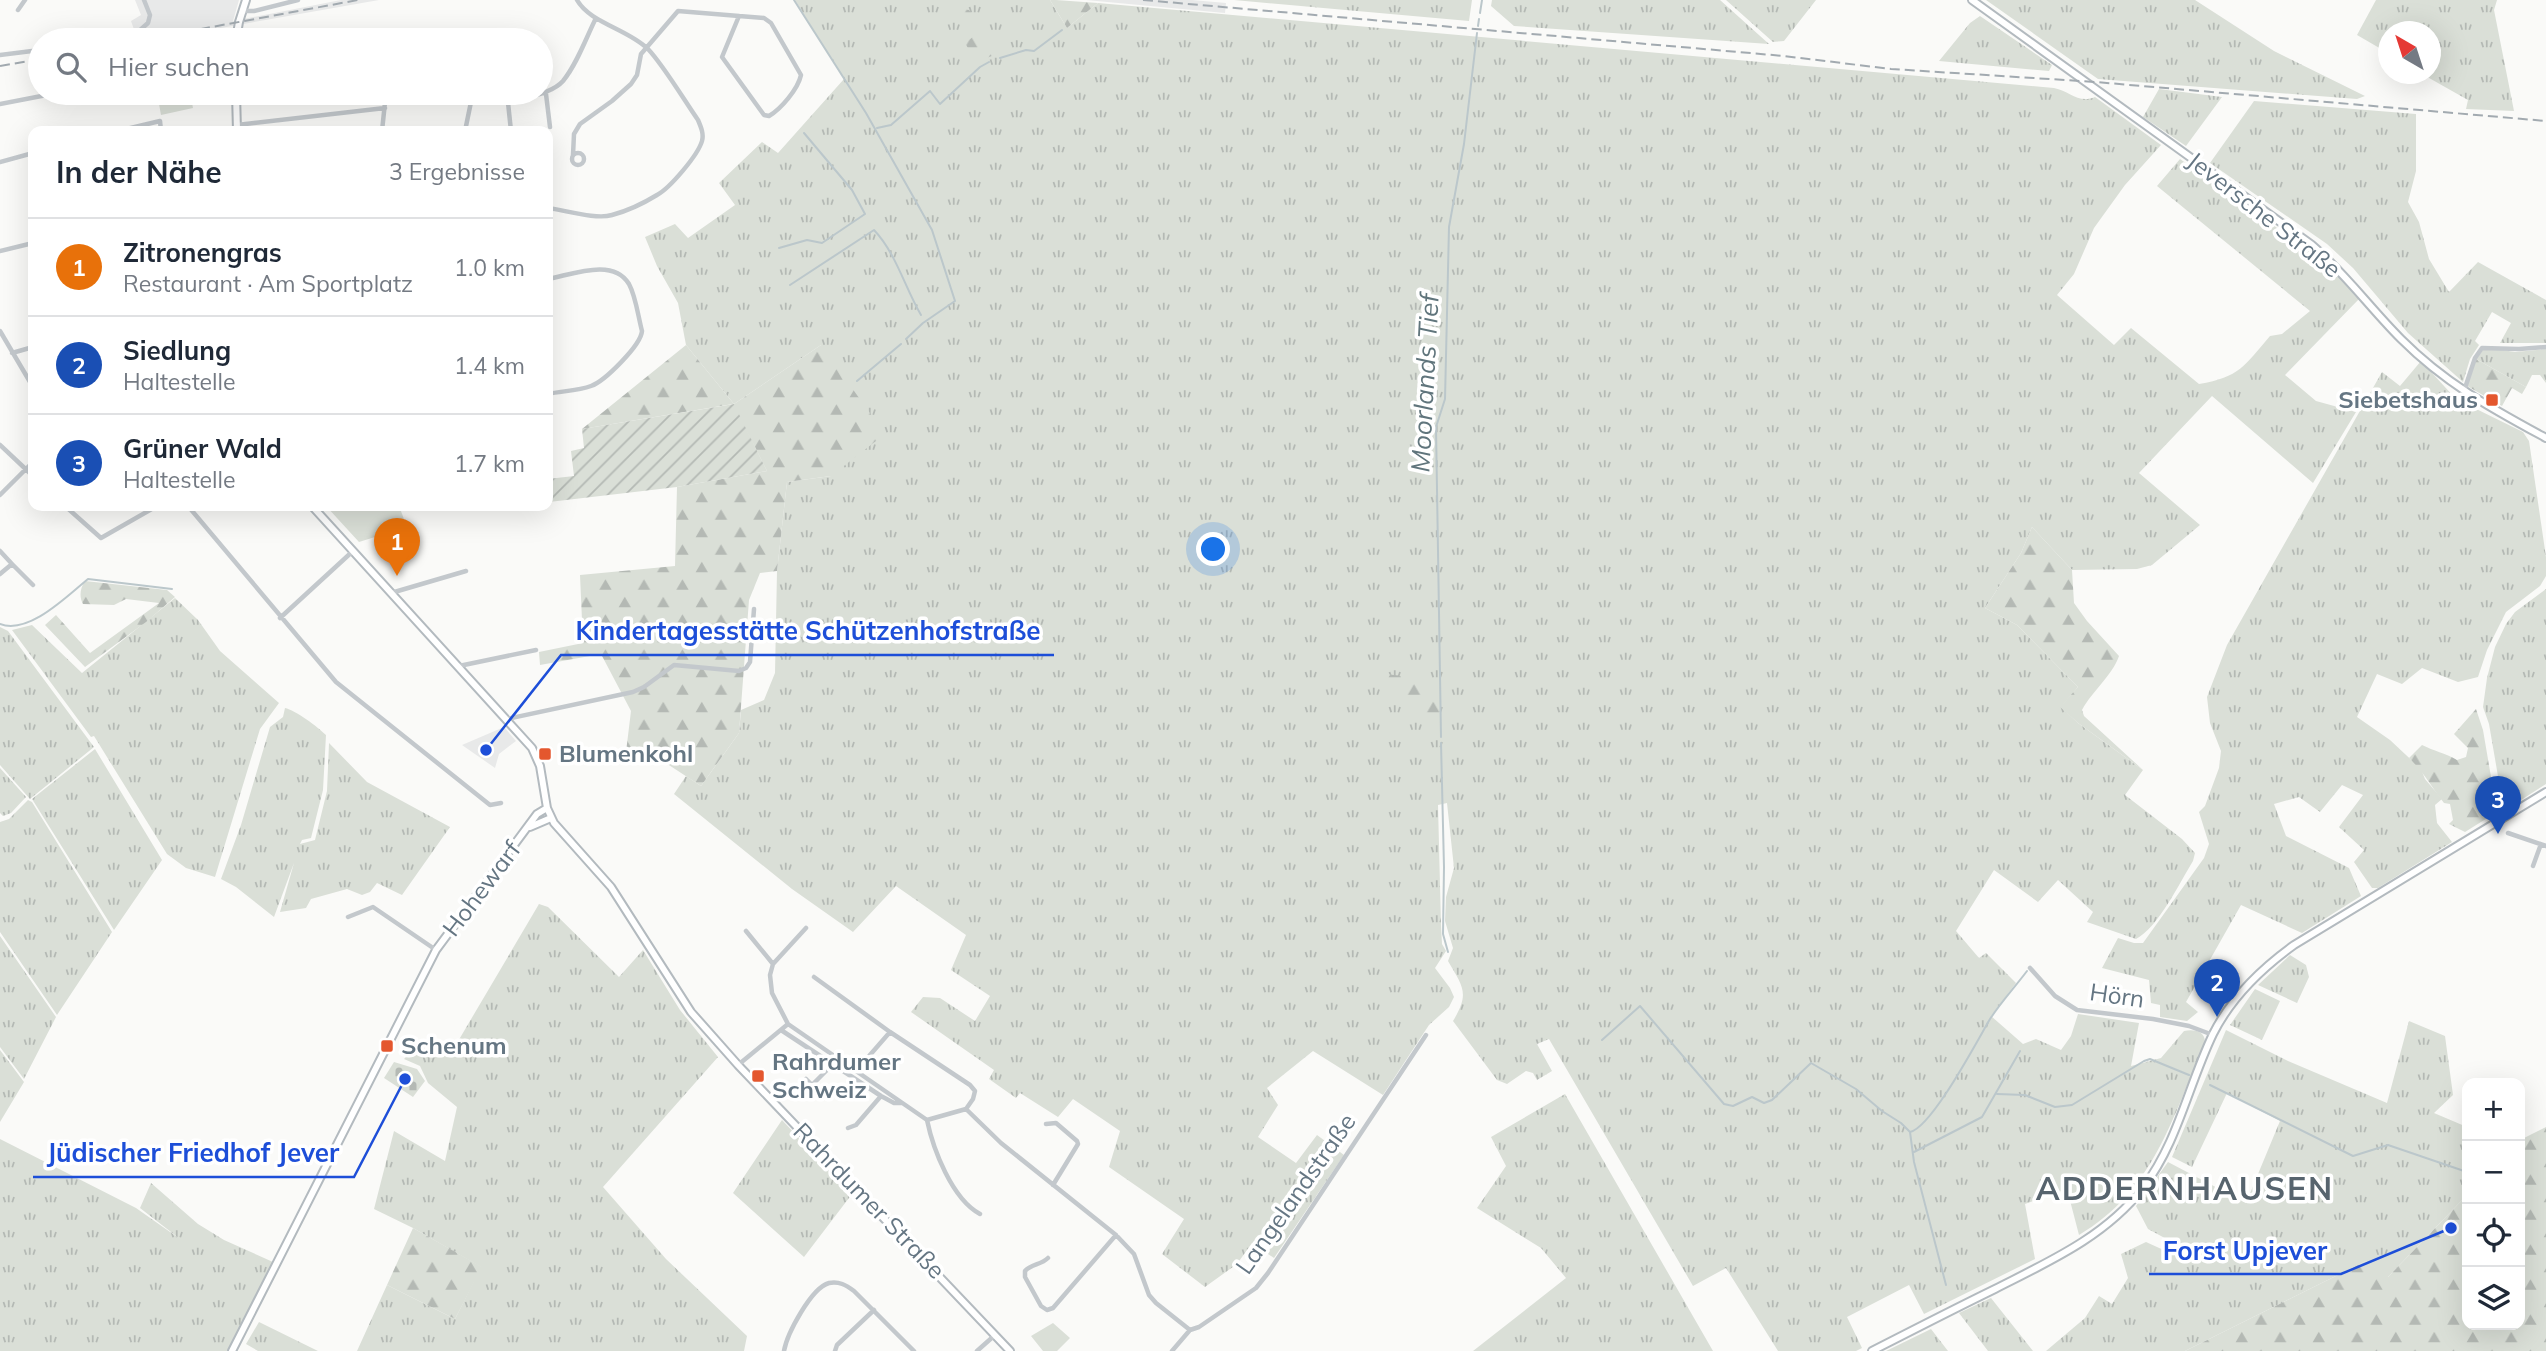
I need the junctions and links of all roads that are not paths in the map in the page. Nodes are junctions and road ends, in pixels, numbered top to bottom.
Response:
1 (25, 0) edge
2 (144, 0) edge
3 (246, 0) edge
4 (298, 0) edge
5 (577, 0) edge
6 (1972, 0) edge
7 (18, 10) dead end
8 (243, 11) junction
9 (739, 16) junction
10 (596, 18) junction
11 (143, 28) edge
12 (238, 28) edge
13 (648, 49) junction
14 (28, 52) edge
15 (0, 55) edge
16 (553, 90) edge
17 (28, 99) edge
18 (0, 104) edge
19 (236, 105) edge
20 (384, 105) edge
21 (470, 105) edge
22 (509, 105) edge
23 (547, 105) edge
24 (384, 108) junction
25 (139, 126) edge
26 (160, 126) edge
27 (237, 126) edge
28 (252, 126) edge
29 (382, 126) edge
30 (466, 126) edge
31 (511, 126) edge
32 (550, 126) edge
33 (28, 154) edge
34 (573, 155) dead end
35 (0, 162) edge
36 (553, 209) edge
37 (28, 244) edge
38 (0, 251) edge
39 (553, 278) edge
40 (0, 331) edge
41 (2546, 347) edge
42 (28, 349) edge
43 (12, 354) junction
44 (28, 379) edge
45 (2463, 392) junction
46 (553, 393) edge
47 (2546, 438) edge
48 (0, 445) edge
49 (26, 470) joint
50 (0, 495) edge
51 (71, 511) edge
52 (148, 511) edge
53 (192, 511) edge
54 (317, 511) edge
55 (0, 551) edge
56 (353, 551) junction
57 (12, 564) junction
58 (467, 571) dead end
59 (0, 575) edge
60 (33, 585) dead end
61 (391, 593) junction
62 (754, 609) dead end
63 (280, 618) junction
64 (536, 650) dead end
65 (459, 666) junction
66 (507, 719) junction
67 (2546, 792) edge
68 (501, 803) dead end
69 (547, 808) junction
70 (551, 818) junction
71 (529, 828) junction
72 (2508, 833) dead end
73 (2544, 845) edge
74 (2533, 866) dead end
75 (348, 917) dead end
76 (806, 928) dead end
77 (746, 931) dead end
78 (436, 950) junction
79 (773, 964) junction
80 (2030, 968) dead end
81 (814, 977) dead end
82 (788, 1024) junction
83 (780, 1030) junction
84 (890, 1032) junction
85 (1426, 1035) dead end
86 (2213, 1035) junction
87 (833, 1064) junction
88 (738, 1065) junction
89 (856, 1071) junction
90 (812, 1085) dead end
91 (881, 1096) junction
92 (901, 1103) junction
93 (966, 1109) junction
94 (927, 1120) junction
95 (1046, 1124) dead end
96 (848, 1128) dead end
97 (1053, 1185) junction
98 (980, 1214) dead end
99 (1116, 1235) junction
100 (1048, 1258) dead end
101 (874, 1310) junction
102 (1191, 1330) junction
103 (995, 1335) junction
104 (911, 1350) edge
105 (232, 1351) edge
106 (784, 1351) edge
107 (835, 1351) edge
108 (977, 1351) edge
109 (1010, 1351) edge
110 (1172, 1351) edge
111 (1872, 1351) edge

1 - 7 street
2 - 11 street
3 - 8 street
4 - 8 street
5 - 10 street
6 - 45 street, Jeversche Straße
8 - 12 street
9 - 9 street
9 - 13 street
10 - 13 street
10 - 16 street
13 - 34 street
13 - 36 street
14 - 15 street
17 - 18 street
19 - 27 street
20 - 24 street
21 - 30 street
22 - 31 street
23 - 32 street
24 - 28 street
24 - 29 street
25 - 26 street
33 - 35 street
37 - 38 street
39 - 46 street
40 - 43 street
41 - 45 street
42 - 43 street
43 - 44 street
45 - 47 street, Jeversche Straße
48 - 49 street
49 - 50 street
51 - 52 street
53 - 63 street
54 - 56 street, Rahrdumer Straße
55 - 57 street
56 - 61 street, Rahrdumer Straße
56 - 63 street
57 - 59 street
57 - 60 street
58 - 61 street
61 - 65 street, Rahrdumer Straße
62 - 66 street
63 - 68 street
64 - 65 street
65 - 66 street, Rahrdumer Straße
66 - 69 street, Rahrdumer Straße
67 - 86 street
69 - 70 street, Rahrdumer Straße
69 - 71 street, Hohewarf
70 - 71 street, Hohewarf
70 - 88 street, Rahrdumer Straße
71 - 78 street, Hohewarf
72 - 73 street
73 - 74 street
75 - 78 street, Hohewarf
76 - 79 street
77 - 79 street
78 - 105 street, Hohewarf
79 - 82 street
80 - 86 street, Hörn
81 - 84 street
82 - 83 street
82 - 89 street
83 - 87 street
83 - 88 street
84 - 89 street
84 - 93 street
85 - 102 street, Langelandstraße
86 - 111 street
87 - 90 street
87 - 91 street
88 - 103 street, Rahrdumer Straße
89 - 92 street
91 - 92 street
91 - 96 street
92 - 94 street
93 - 94 street
93 - 97 street
94 - 98 street
95 - 97 street
97 - 99 street
99 - 100 street
99 - 102 street
101 - 104 street
101 - 106 street
101 - 107 street
102 - 110 street, Langelandstraße
103 - 108 street
103 - 109 street, Rahrdumer Straße

